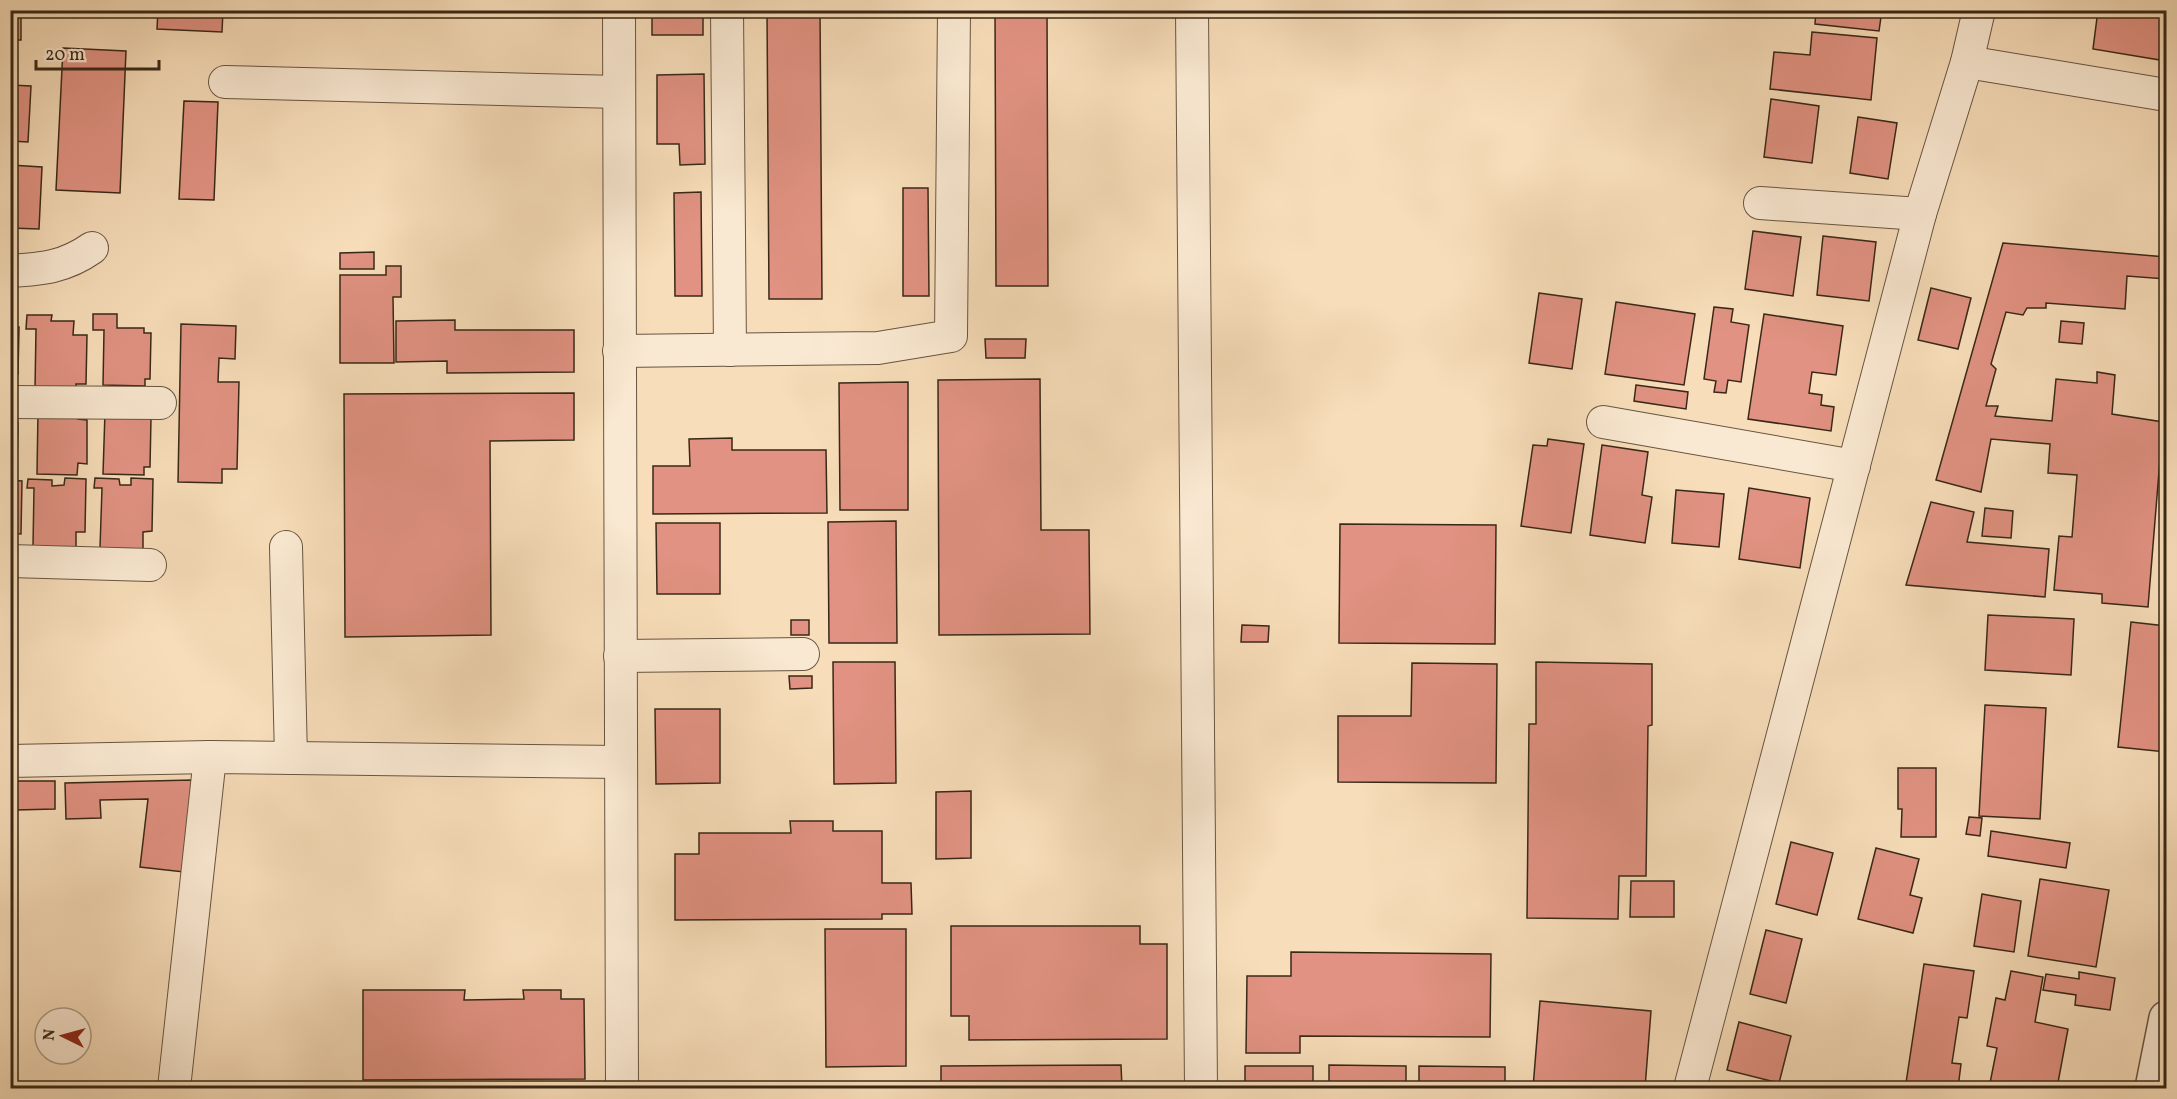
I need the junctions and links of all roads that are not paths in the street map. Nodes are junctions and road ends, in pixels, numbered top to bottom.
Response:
1 (619, 10) edge
2 (727, 10) edge
3 (954, 10) edge
4 (1192, 10) edge
5 (1979, 10) edge
6 (1967, 62) junction
7 (225, 82) dead end
8 (618, 92) junction
9 (2166, 94) edge
10 (1760, 203) dead end
11 (1920, 214) junction
12 (92, 248) dead end
13 (10, 271) edge
14 (730, 350) junction
15 (619, 351) junction
16 (10, 402) edge
17 (160, 403) dead end
18 (1603, 422) dead end
19 (1854, 466) junction
20 (286, 547) dead end
21 (10, 561) edge
22 (150, 565) dead end
23 (803, 654) dead end
24 (620, 656) junction
25 (210, 757) junction
26 (291, 758) junction
27 (10, 761) edge
28 (620, 762) junction
29 (2166, 1018) edge
30 (174, 1089) edge
31 (622, 1089) edge
32 (1201, 1089) edge
33 (1690, 1089) edge
34 (2152, 1089) edge

1 - 8 street
2 - 14 street
3 - 14 street
4 - 32 street
5 - 6 street
6 - 9 street
6 - 11 street
7 - 8 street
8 - 15 street
10 - 11 street
11 - 19 street
12 - 13 street
14 - 15 street
15 - 24 street
16 - 17 street
18 - 19 street
19 - 33 street
20 - 26 street
21 - 22 street
23 - 24 street
24 - 28 street
25 - 26 street
25 - 27 street
25 - 30 street
26 - 28 street
28 - 31 street
29 - 34 street

